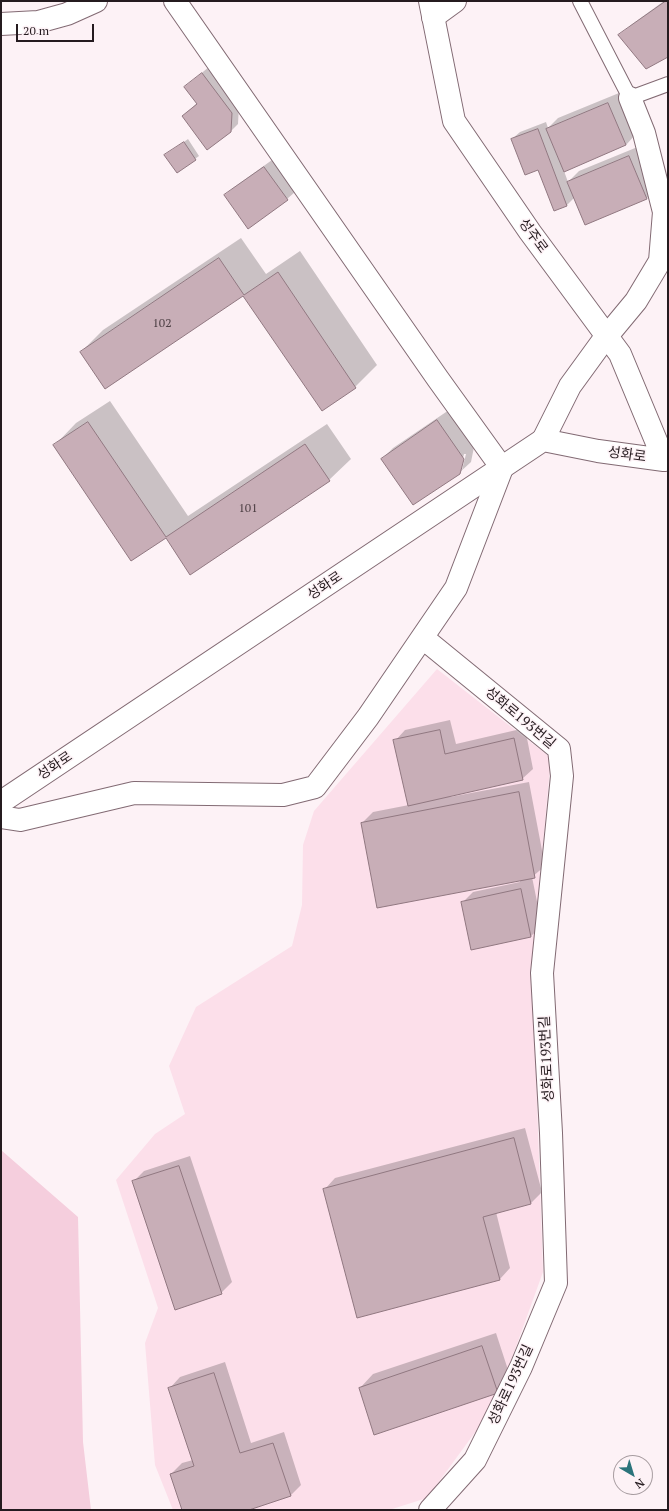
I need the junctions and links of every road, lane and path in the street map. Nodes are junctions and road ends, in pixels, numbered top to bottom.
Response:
1 (96, 1) edge
2 (175, 1) edge
3 (455, 1) edge
4 (580, 1) edge
5 (432, 9) edge
6 (1, 24) edge
7 (668, 84) edge
8 (630, 98) junction
9 (608, 337) junction
10 (543, 440) junction
11 (666, 460) edge
12 (502, 468) junction
13 (423, 638) junction
14 (1, 802) edge
15 (1, 816) edge
16 (430, 1510) edge

1 - 6 street
2 - 12 street
3 - 5 street
4 - 8 lane
5 - 9 street, 성주로
7 - 8 lane
8 - 9 street
9 - 10 street
9 - 11 street, 성주로
10 - 11 street, 성화로
10 - 12 street, 성화로
12 - 13 street
12 - 14 street, 성화로
13 - 15 street
13 - 16 street, 성화로193번길

